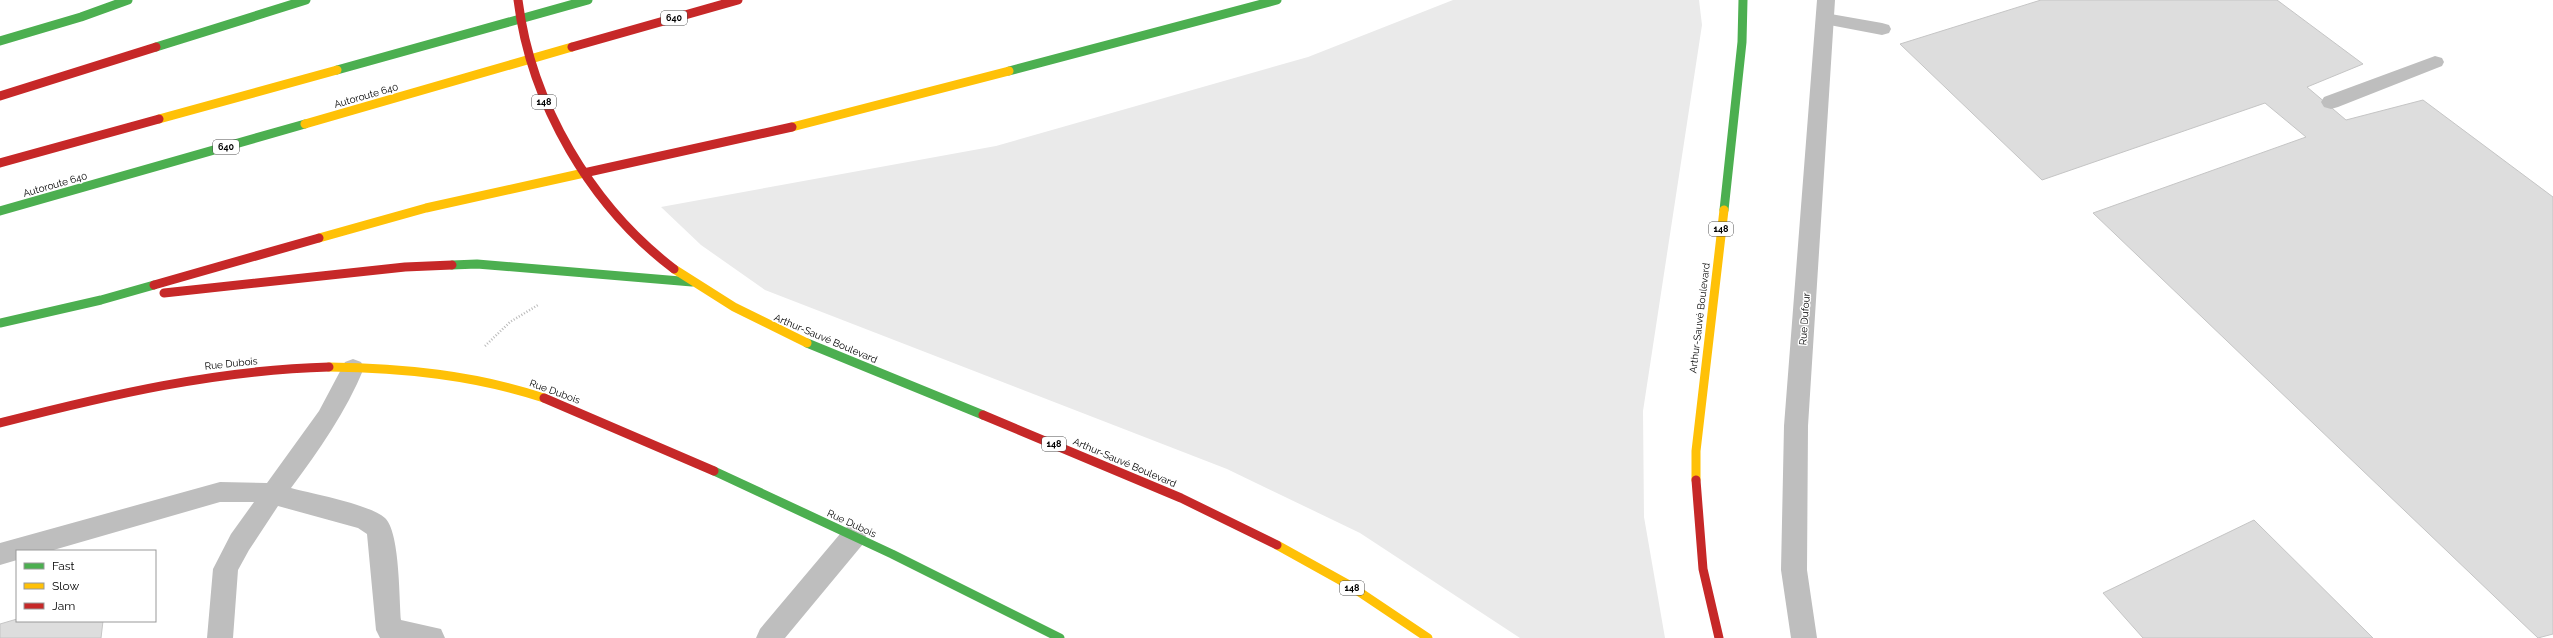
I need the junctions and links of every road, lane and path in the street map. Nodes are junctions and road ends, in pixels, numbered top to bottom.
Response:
1 (128, 0) edge
2 (306, 0) edge
3 (518, 0) edge
4 (588, 0) edge
5 (738, 0) edge
6 (1277, 0) edge
7 (1743, 0) edge
8 (1826, 10) edge
9 (1882, 29) dead end
10 (0, 41) edge
11 (2435, 62) dead end
12 (0, 96) edge
13 (2331, 102) dead end
14 (0, 163) edge
15 (584, 173) junction
16 (0, 211) edge
17 (692, 282) junction
18 (101, 300) junction
19 (543, 302) dead end
20 (0, 323) edge
21 (484, 348) dead end
22 (353, 368) junction
23 (0, 423) edge
24 (273, 494) junction
25 (854, 536) junction
26 (0, 554) edge
27 (389, 634) edge
28 (220, 638) edge
29 (432, 638) edge
30 (769, 638) edge
31 (1060, 638) edge
32 (1428, 638) edge
33 (1719, 638) edge
34 (1804, 638) edge

1 - 10 main road
2 - 12 main road
3 - 15 main road, 148
4 - 14 main road
5 - 16 main road, Autoroute 640 / 640
6 - 15 main road
7 - 33 main road, Arthur-Sauvé Boulevard / 148
8 - 9 street
8 - 34 street, Rue Dufour
11 - 13 street
15 - 17 main road, 148
15 - 18 main road
17 - 18 main road
17 - 32 main road, Arthur-Sauvé Boulevard / 148
18 - 20 main road
19 - 21 path
22 - 23 main road, Rue Dubois
22 - 24 street
22 - 25 main road, Rue Dubois
24 - 26 street
24 - 27 street
24 - 28 street
25 - 30 street
25 - 31 main road, Rue Dubois
27 - 29 street

